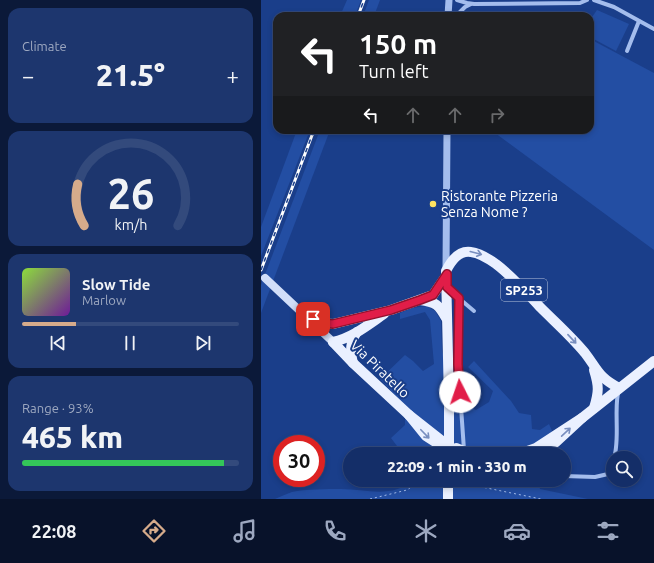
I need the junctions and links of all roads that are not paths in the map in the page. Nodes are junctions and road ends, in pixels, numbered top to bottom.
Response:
1 (449, 0) edge
2 (457, 0) edge
3 (587, 0) edge
4 (594, 0) edge
5 (471, 4) junction
6 (448, 12) edge
7 (460, 12) edge
8 (639, 21) junction
9 (654, 29) edge
10 (627, 51) dead end
11 (447, 134) edge
12 (447, 272) junction
13 (265, 278) dead end
14 (447, 287) junction
15 (459, 298) junction
16 (420, 300) junction
17 (391, 310) junction
18 (474, 312) dead end
19 (305, 316) junction
20 (447, 320) junction
21 (342, 322) junction
22 (357, 332) junction
23 (333, 342) junction
24 (654, 361) edge
25 (353, 363) junction
26 (592, 364) junction
27 (619, 388) junction
28 (594, 408) junction
29 (582, 418) junction
30 (451, 447) edge
31 (454, 447) edge
32 (454, 447) edge
33 (538, 447) edge
34 (547, 447) edge
35 (614, 451) edge
36 (606, 475) edge
37 (571, 476) edge
38 (449, 487) edge
39 (448, 499) edge

1 - 6 street
2 - 5 street
3 - 5 street
4 - 8 street
5 - 7 street
8 - 9 street
8 - 10 street
11 - 12 street
12 - 14 main road
12 - 16 main road, SP253
12 -> 26 main road, SP253
13 - 19 main road
14 - 15 street
14 - 20 main road
15 - 18 street
15 - 31 street
16 - 17 main road, SP253
16 - 20 main road
17 - 21 main road, SP253
17 - 22 main road, SP253
19 - 21 main road, SP253
19 - 23 main road
20 - 32 main road, bridge
21 - 23 main road
22 - 23 main road, SP253
22 - 25 main road
23 - 25 main road, Via Piratello
24 - 27 main road
25 - 30 main road, Via Piratello
26 - 27 main road, SP253
26 - 28 main road, SP253
27 - 28 main road
27 - 35 street
28 - 29 main road
29 - 33 main road
34 -> 29 main road
36 - 37 street
38 - 39 main road, bridge

